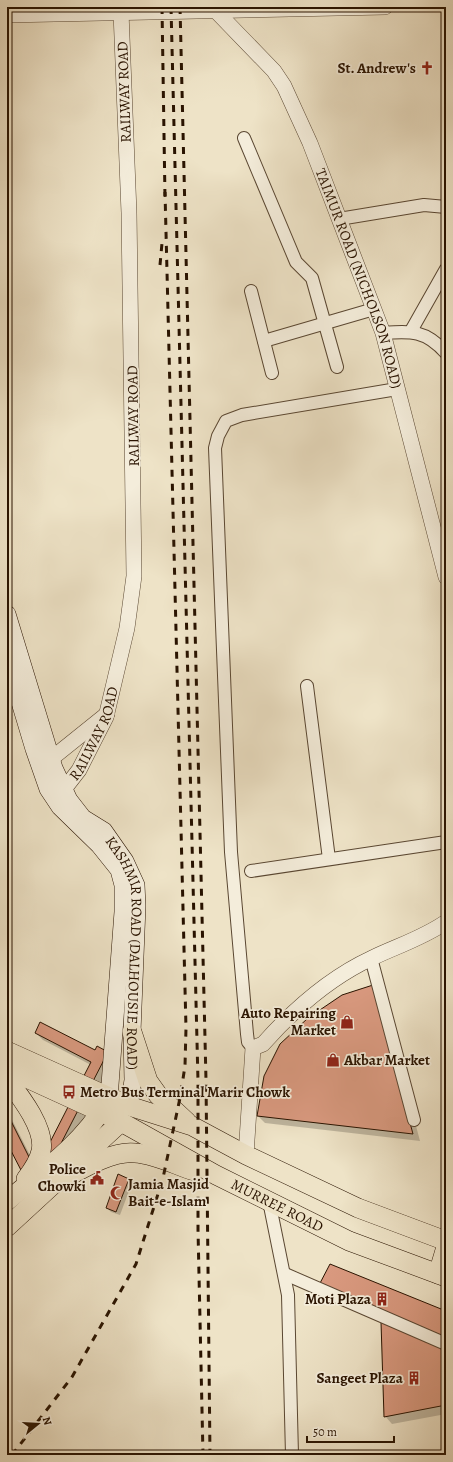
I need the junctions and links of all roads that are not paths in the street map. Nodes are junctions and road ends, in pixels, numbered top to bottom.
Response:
1 (385, 7) edge
2 (214, 8) edge
3 (121, 12) junction
4 (7, 15) edge
5 (244, 138) dead end
6 (446, 207) edge
7 (339, 219) junction
8 (446, 269) edge
9 (252, 291) dead end
10 (374, 309) junction
11 (325, 324) junction
12 (411, 331) junction
13 (383, 333) junction
14 (264, 341) junction
15 (446, 353) edge
16 (337, 367) dead end
17 (272, 373) dead end
18 (398, 389) junction
19 (446, 577) edge
20 (7, 614) edge
21 (7, 659) edge
22 (307, 686) dead end
23 (107, 714) junction
24 (45, 761) junction
25 (59, 796) junction
26 (446, 842) edge
27 (329, 859) junction
28 (251, 871) dead end
29 (446, 922) edge
30 (371, 958) junction
31 (132, 1032) junction
32 (253, 1048) junction
33 (7, 1051) edge
34 (7, 1069) edge
35 (7, 1079) edge
36 (105, 1105) junction
37 (125, 1114) junction
38 (414, 1120) dead end
39 (192, 1126) junction
40 (246, 1155) junction
41 (56, 1183) junction
42 (242, 1187) junction
43 (12, 1197) edge
44 (269, 1201) junction
45 (7, 1227) edge
46 (446, 1241) edge
47 (446, 1247) edge
48 (285, 1274) junction
49 (442, 1275) edge
50 (446, 1344) edge
51 (292, 1455) edge

1 - 2 street
2 - 3 street
2 - 7 street, TAIMUR ROAD (NICHOLSON ROAD)
3 - 4 street
3 - 23 street, RAILWAY ROAD
5 - 11 street
6 - 7 street
7 - 10 street, TAIMUR ROAD (NICHOLSON ROAD)
8 - 12 street
9 - 14 street
10 - 11 street
10 - 13 street, TAIMUR ROAD (NICHOLSON ROAD)
11 - 14 street
11 - 16 street
12 - 13 street
12 - 15 street
13 - 18 street, TAIMUR ROAD (NICHOLSON ROAD)
14 - 17 street
18 - 19 street, TAIMUR ROAD (NICHOLSON ROAD)
18 - 32 street
20 - 24 main road, KASHMIR ROAD (DALHOUSIE ROAD)
21 - 24 main road, KASHMIR ROAD (DALHOUSIE ROAD)
22 - 27 street
23 - 24 street
23 - 25 street, RAILWAY ROAD
24 - 25 main road, KASHMIR ROAD (DALHOUSIE ROAD)
25 - 31 main road, KASHMIR ROAD (DALHOUSIE ROAD)
25 - 36 main road, KASHMIR ROAD (DALHOUSIE ROAD)
26 - 27 street
27 - 28 street
29 - 30 street
30 - 32 street
30 - 38 street
31 - 37 main road, KASHMIR ROAD (DALHOUSIE ROAD)
31 - 39 main road
32 - 40 street
33 - 36 main road, MURREE ROAD
34 - 36 main road, MURREE ROAD
35 - 43 main road
36 - 37 main road, MURREE ROAD
36 - 43 main road
37 - 39 main road, MURREE ROAD
37 - 41 main road
37 - 42 main road, MURREE ROAD
39 - 40 main road, MURREE ROAD
40 - 46 main road, MURREE ROAD
41 - 42 main road
41 - 45 main road
42 - 44 main road, MURREE ROAD
44 - 48 street
44 - 49 main road, MURREE ROAD
47 - 49 main road
48 - 50 street
48 - 51 street

